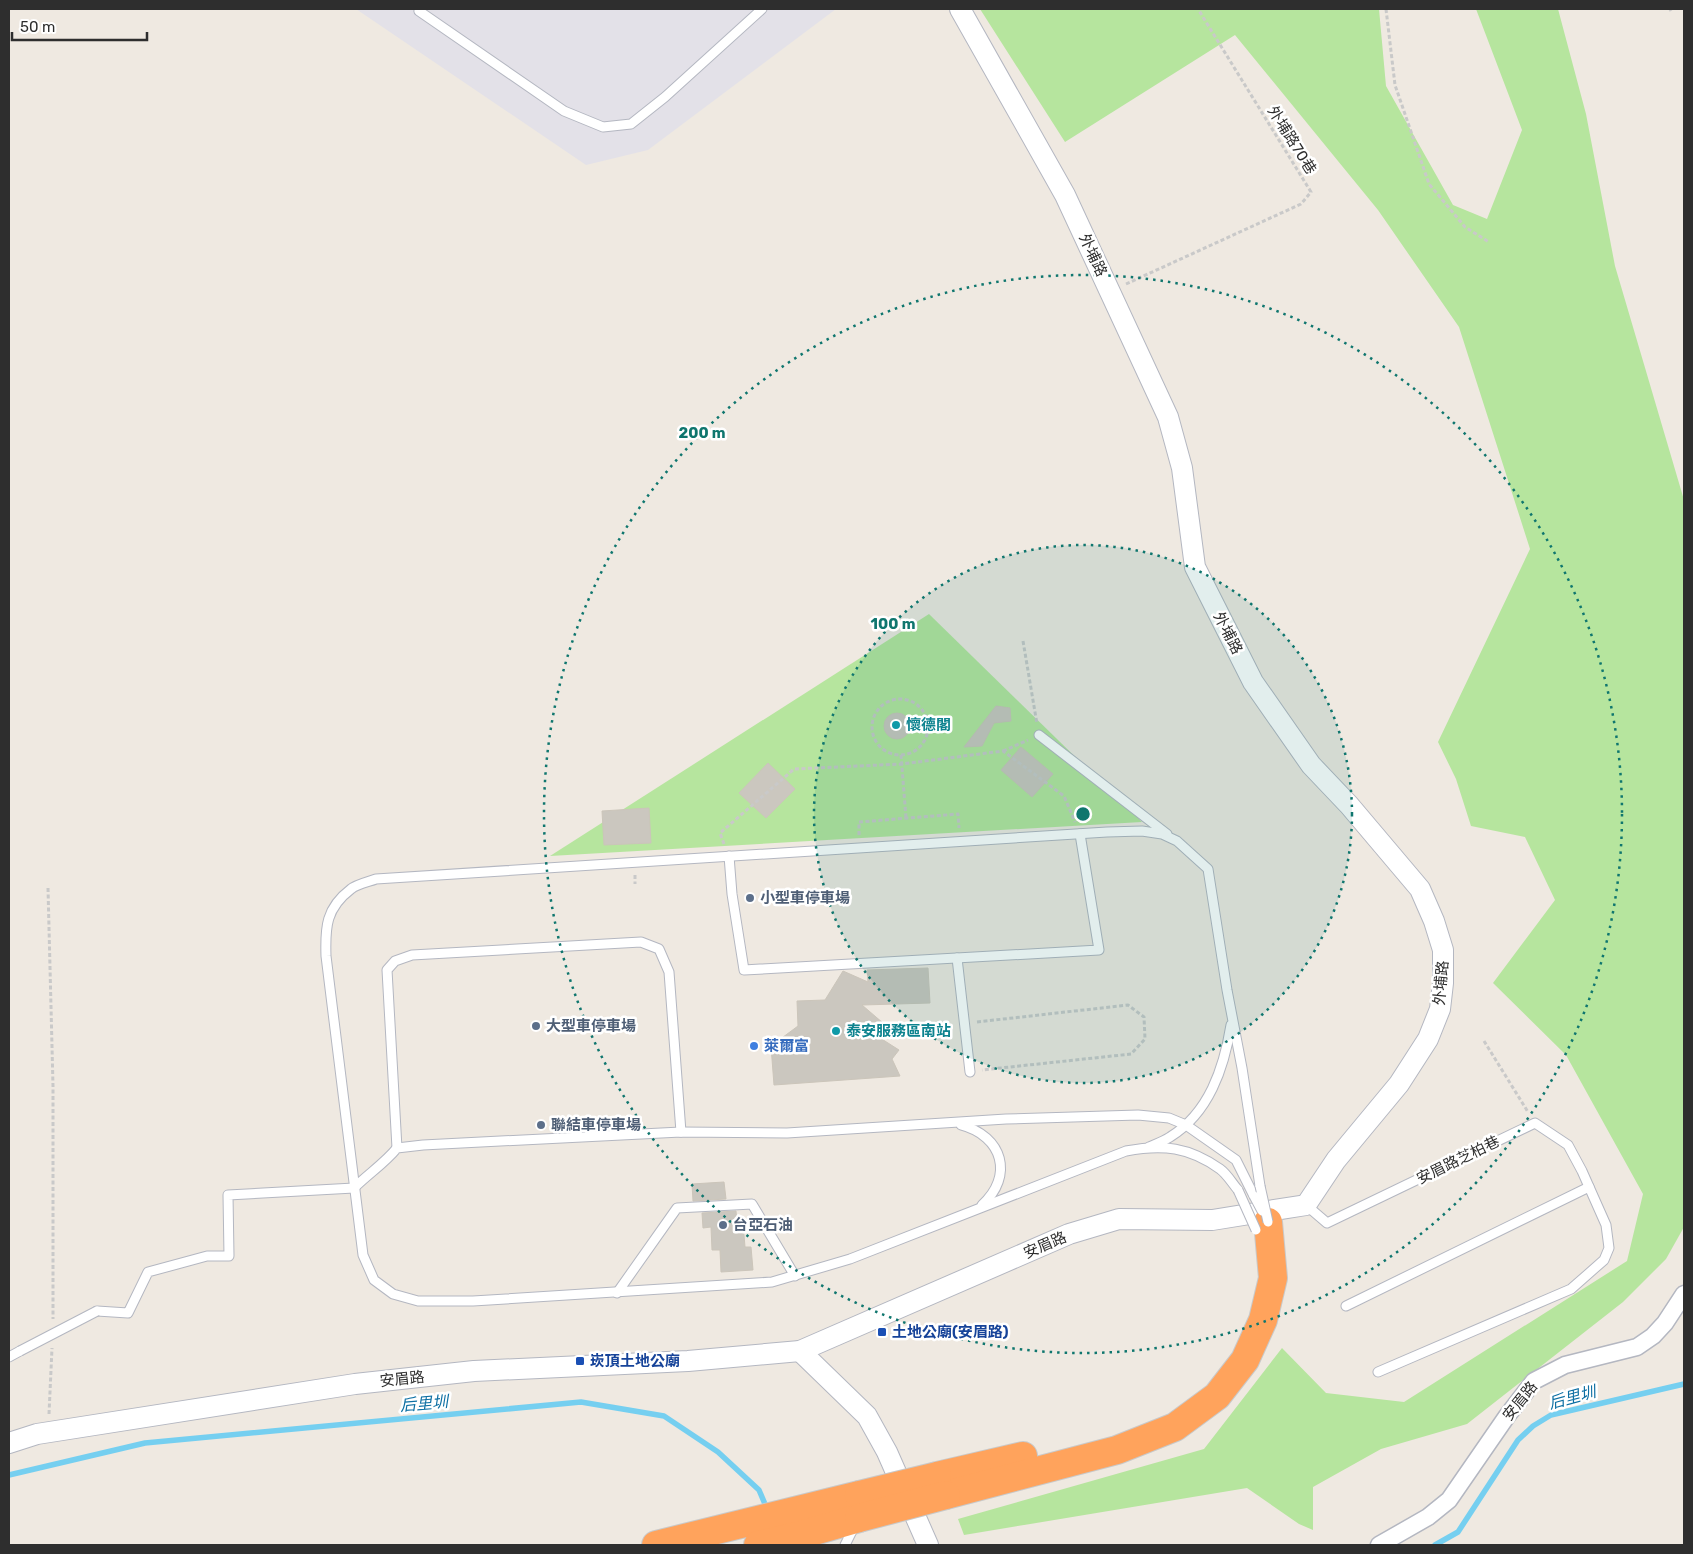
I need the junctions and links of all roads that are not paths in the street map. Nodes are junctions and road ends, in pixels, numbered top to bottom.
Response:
1 (420, 9) edge
2 (762, 9) edge
3 (960, 9) edge
4 (1039, 735) road end
5 (1080, 834) junction
6 (1177, 842) junction
7 (729, 856) junction
8 (956, 958) junction
9 (1232, 1019) junction
10 (970, 1072) road end
11 (954, 1123) junction
12 (1186, 1125) junction
13 (681, 1132) junction
14 (1149, 1147) junction
15 (397, 1148) junction
16 (1589, 1187) junction
17 (354, 1188) junction
18 (1306, 1205) junction
19 (978, 1208) junction
20 (1262, 1226) junction
21 (795, 1276) junction
22 (617, 1292) junction
23 (1684, 1294) edge
24 (1346, 1306) dead end
25 (800, 1351) junction
26 (9, 1357) edge
27 (1378, 1372) dead end
28 (9, 1443) edge
29 (859, 1506) junction
30 (758, 1537) edge
31 (656, 1545) edge
32 (845, 1545) edge
33 (928, 1545) edge
34 (1380, 1545) edge

1 - 2 lane
3 - 18 street, 外埔路
4 - 6 lane
5 - 6 lane
5 - 7 lane
5 - 8 lane
6 - 9 lane
7 - 8 lane
7 - 17 lane
8 - 10 lane
9 - 12 lane
9 - 20 lane, bridge
11 - 12 lane
11 - 13 lane
11 - 19 lane
12 - 14 lane
12 - 20 lane, bridge
13 - 15 lane
13 - 15 lane
14 - 19 lane
14 - 20 lane, bridge
15 - 17 lane
16 - 18 lane, 安眉路芝柏巷
16 - 24 lane
16 - 27 lane
17 - 22 lane
17 - 26 lane, bridge
18 - 25 street, 安眉路
19 - 21 lane
20 - 29 highway, bridge
21 - 22 lane
21 - 22 lane
23 - 34 street, 安眉路
25 - 28 street, 安眉路
25 - 33 street
29 - 30 highway
29 - 32 lane
30 - 31 highway

